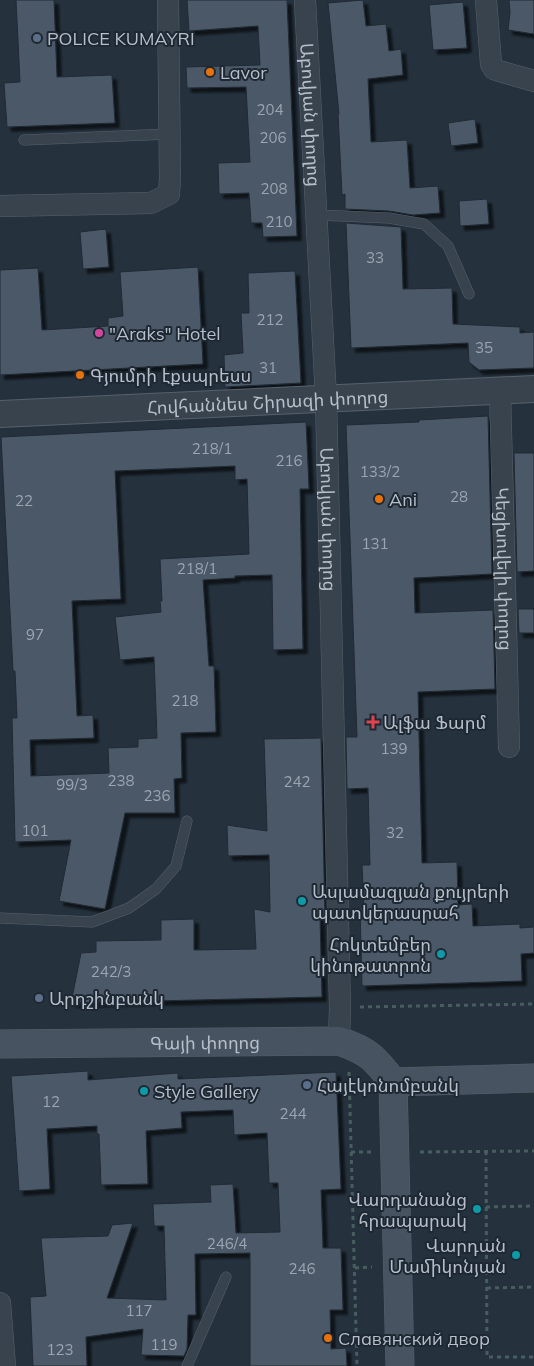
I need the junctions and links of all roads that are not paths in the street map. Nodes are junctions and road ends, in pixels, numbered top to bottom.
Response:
1 (168, 0) edge
2 (305, 0) edge
3 (486, 0) edge
4 (534, 82) edge
5 (170, 134) junction
6 (24, 140) dead end
7 (0, 206) edge
8 (317, 215) junction
9 (469, 294) dead end
10 (534, 388) edge
11 (500, 390) junction
12 (326, 398) junction
13 (0, 414) edge
14 (510, 747) dead end
15 (187, 821) dead end
16 (0, 918) edge
17 (344, 1042) junction
18 (0, 1044) edge
19 (534, 1078) edge
20 (392, 1082) junction
21 (226, 1277) dead end
22 (0, 1303) edge
23 (5, 1366) edge
24 (188, 1366) edge
25 (400, 1366) edge

1 - 5 street
2 - 8 street, Աբովյան փողոց
3 - 4 street
5 - 6 lane
5 - 7 street
8 - 9 lane
8 - 12 street, Աբովյան փողոց
10 - 11 street, Հովհաննես Շիրազի փողոց
11 - 12 street, Հովհաննես Շիրազի փողոց
11 - 14 street, Կեցխովելի փողոց
12 - 13 street, Հովհաննես Շիրազի փողոց
12 - 17 street, Աբովյան փողոց
15 - 16 lane
17 - 18 main road, Գայի փողոց
17 - 20 main road, Գայի փողոց
19 - 20 main road
20 - 25 main road
21 - 24 lane
22 - 23 street

